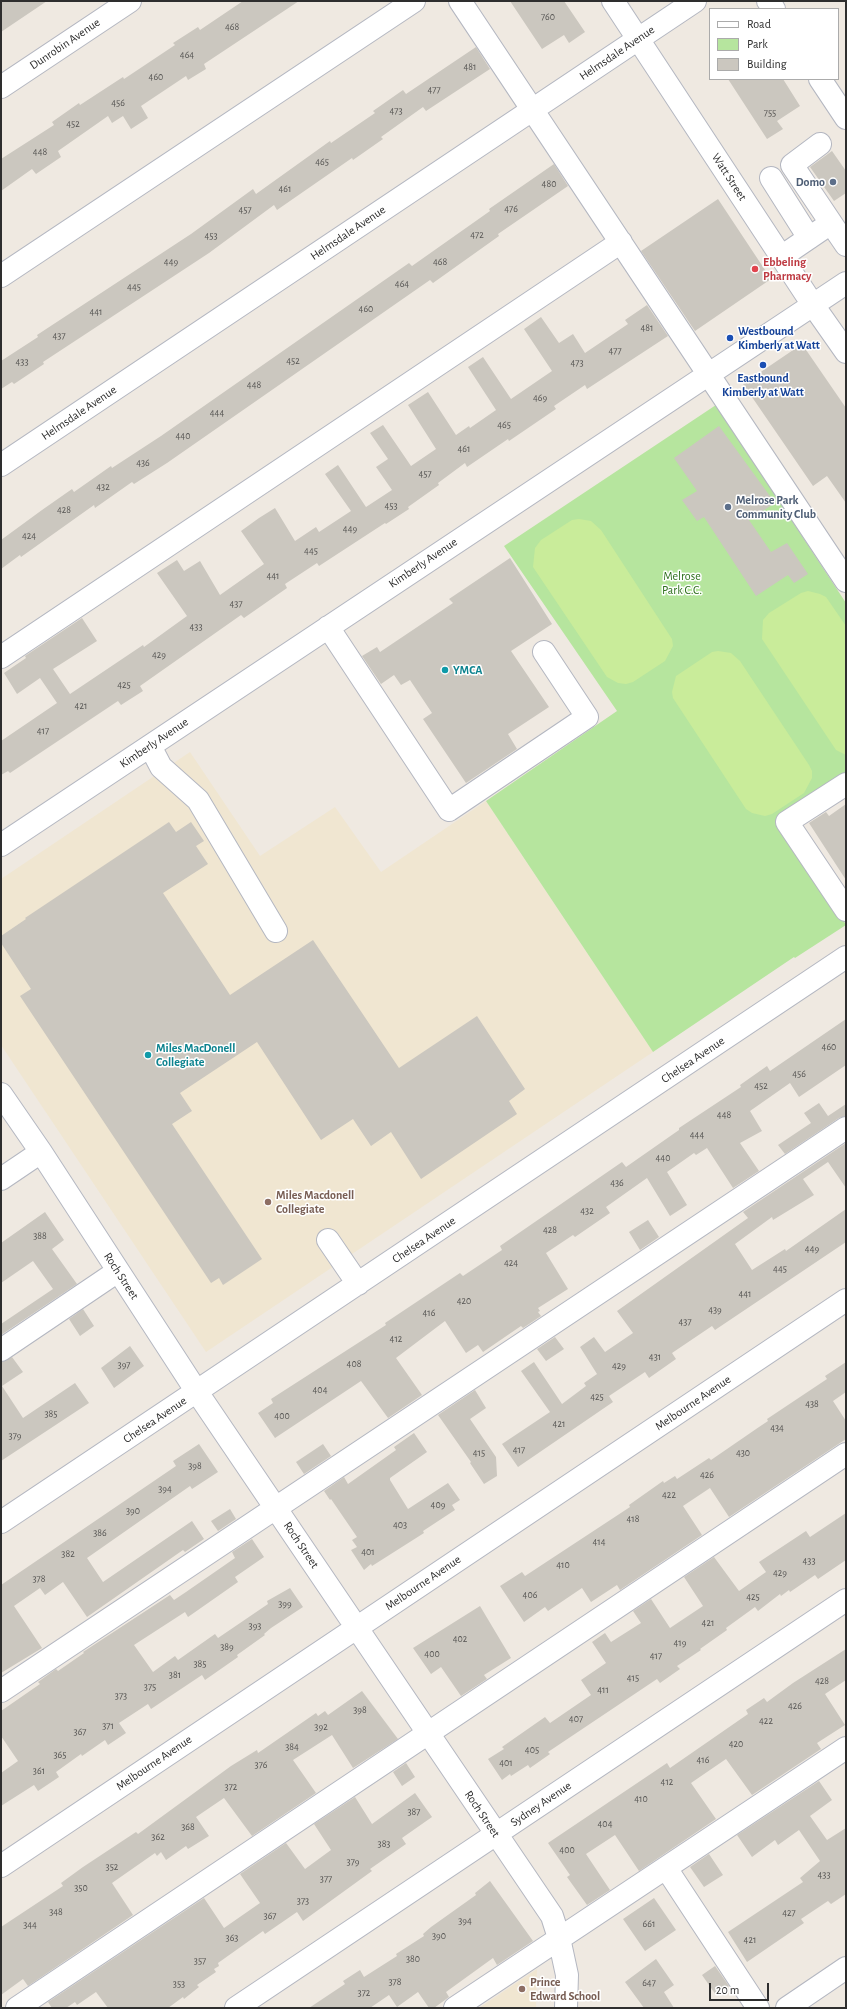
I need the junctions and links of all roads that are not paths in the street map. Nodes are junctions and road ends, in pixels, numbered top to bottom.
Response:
1 (130, 1) edge
2 (414, 1) edge
3 (460, 1) edge
4 (613, 1) edge
5 (695, 1) edge
6 (638, 39) junction
7 (821, 80) edge
8 (1, 87) edge
9 (839, 94) edge
10 (531, 110) junction
11 (846, 118) edge
12 (820, 144) dead end
13 (792, 165) junction
14 (772, 178) junction
15 (742, 198) junction
16 (831, 223) junction
17 (809, 238) junction
18 (621, 242) junction
19 (846, 245) edge
20 (781, 257) junction
21 (1, 276) edge
22 (846, 283) edge
23 (813, 305) junction
24 (846, 352) edge
25 (708, 374) junction
26 (1, 465) edge
27 (846, 581) edge
28 (328, 627) junction
29 (544, 652) dead end
30 (1, 657) edge
31 (150, 746) junction
32 (846, 784) edge
33 (1, 845) edge
34 (846, 910) edge
35 (276, 931) dead end
36 (846, 957) edge
37 (1, 1094) edge
38 (846, 1128) edge
39 (41, 1152) junction
40 (1, 1179) edge
41 (328, 1240) dead end
42 (118, 1271) junction
43 (358, 1284) junction
44 (846, 1300) edge
45 (1, 1350) edge
46 (197, 1392) junction
47 (846, 1454) edge
48 (275, 1508) junction
49 (1, 1522) edge
50 (846, 1600) edge
51 (357, 1627) junction
52 (1, 1692) edge
53 (428, 1733) junction
54 (846, 1748) edge
55 (496, 1834) junction
56 (1, 1866) edge
57 (666, 1868) junction
58 (559, 1938) junction
59 (846, 1968) edge
60 (17, 2008) edge
61 (236, 2008) edge
62 (455, 2008) edge
63 (566, 2008) edge
64 (758, 2008) edge
65 (787, 2008) edge

1 - 8 street, Dunrobin Avenue
2 - 21 street
3 - 10 street
4 - 6 street, Watt Street
5 - 6 street, Helmsdale Avenue
6 - 10 street, Helmsdale Avenue
6 - 15 street, Watt Street
7 - 9 street
9 - 11 street
10 - 18 street
10 - 26 street, Helmsdale Avenue
12 - 13 street
13 - 14 street
13 - 16 street
14 - 15 street
14 - 17 street
15 - 20 street, Watt Street
16 - 17 street
16 - 19 street
17 - 20 street
18 - 25 street
18 - 30 street
20 - 23 street, Watt Street
22 - 23 street, Kimberly Avenue
23 - 24 street, Watt Street
23 - 25 street, Kimberly Avenue
25 - 27 street
25 - 28 street, Kimberly Avenue
28 - 29 street
28 - 31 street, Kimberly Avenue
31 - 33 street, Kimberly Avenue
31 - 35 street
32 - 34 street
36 - 43 street, Chelsea Avenue
37 - 39 street, Roch Street
38 - 48 street
39 - 40 street
39 - 42 street, Roch Street
41 - 43 street
42 - 45 street
42 - 46 street, Roch Street
43 - 46 street, Chelsea Avenue
44 - 51 street, Melbourne Avenue
46 - 48 street, Roch Street
46 - 49 street, Chelsea Avenue
47 - 53 street
48 - 51 street, Roch Street
48 - 52 street
50 - 55 street, Sydney Avenue
51 - 53 street, Roch Street
51 - 56 street, Melbourne Avenue
53 - 55 street, Roch Street
53 - 60 street
54 - 57 street
55 - 58 street, Roch Street
55 - 61 street, Sydney Avenue
57 - 58 street
57 - 64 street
58 - 62 street
58 - 63 street, Roch Street
59 - 65 street

